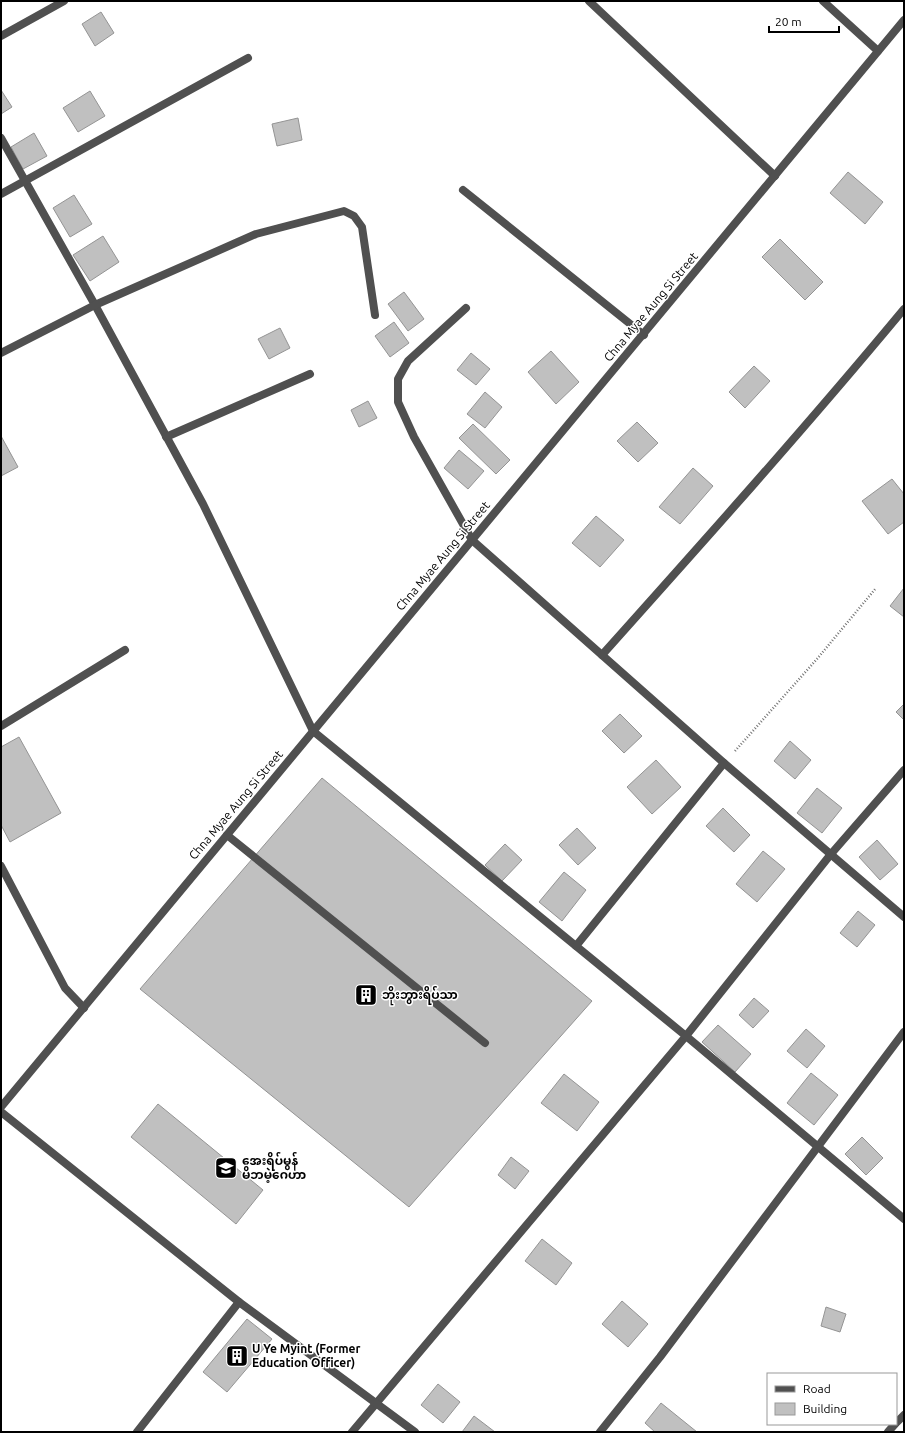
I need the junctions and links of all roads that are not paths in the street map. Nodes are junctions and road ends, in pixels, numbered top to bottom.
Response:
1 (64, 1) edge
2 (589, 1) edge
3 (823, 1) edge
4 (904, 20) edge
5 (1, 36) edge
6 (878, 51) junction
7 (248, 58) dead end
8 (1, 138) edge
9 (775, 176) junction
10 (24, 180) junction
11 (463, 190) dead end
12 (1, 194) edge
13 (95, 305) junction
14 (466, 308) dead end
15 (904, 309) edge
16 (375, 315) dead end
17 (644, 334) junction
18 (1, 353) edge
19 (310, 374) dead end
20 (166, 436) junction
21 (472, 540) junction
22 (125, 650) dead end
23 (602, 655) junction
24 (1, 726) edge
25 (313, 731) junction
26 (724, 763) junction
27 (904, 770) edge
28 (227, 834) junction
29 (831, 854) junction
30 (1, 866) edge
31 (904, 917) edge
32 (576, 946) junction
33 (84, 1008) junction
34 (904, 1032) edge
35 (686, 1036) junction
36 (484, 1043) dead end
37 (1, 1107) edge
38 (1, 1112) edge
39 (817, 1146) junction
40 (904, 1219) edge
41 (239, 1302) junction
42 (375, 1403) junction
43 (904, 1415) edge
44 (897, 1423) edge
45 (137, 1432) edge
46 (352, 1432) edge
47 (415, 1432) edge
48 (600, 1432) edge

1 - 5 street
2 - 9 street
3 - 6 street
4 - 6 street, Chna Myae Aung Si Street
6 - 9 street, Chna Myae Aung Si Street
7 - 10 street
8 - 10 street
9 - 17 street, Chna Myae Aung Si Street
10 - 12 street
10 - 13 street
11 - 17 street
13 - 16 street
13 - 18 street
13 - 20 street
14 - 21 street
15 - 23 street
17 - 21 street, Chna Myae Aung Si Street
19 - 20 street
20 - 25 street
21 - 23 street
21 - 25 street, Chna Myae Aung Si Street
22 - 24 street
23 - 26 street
25 - 28 street, Chna Myae Aung Si Street
25 - 32 street
26 - 29 street
26 - 32 street
27 - 29 street
28 - 33 street, Chna Myae Aung Si Street
28 - 36 street
29 - 31 street
29 - 35 street
30 - 33 street
32 - 35 street
33 - 37 street, Chna Myae Aung Si Street
34 - 39 street
35 - 39 street
35 - 42 street
38 - 41 street
39 - 40 street
39 - 48 street
41 - 42 street
41 - 45 street
42 - 46 street
42 - 47 street
43 - 44 street

